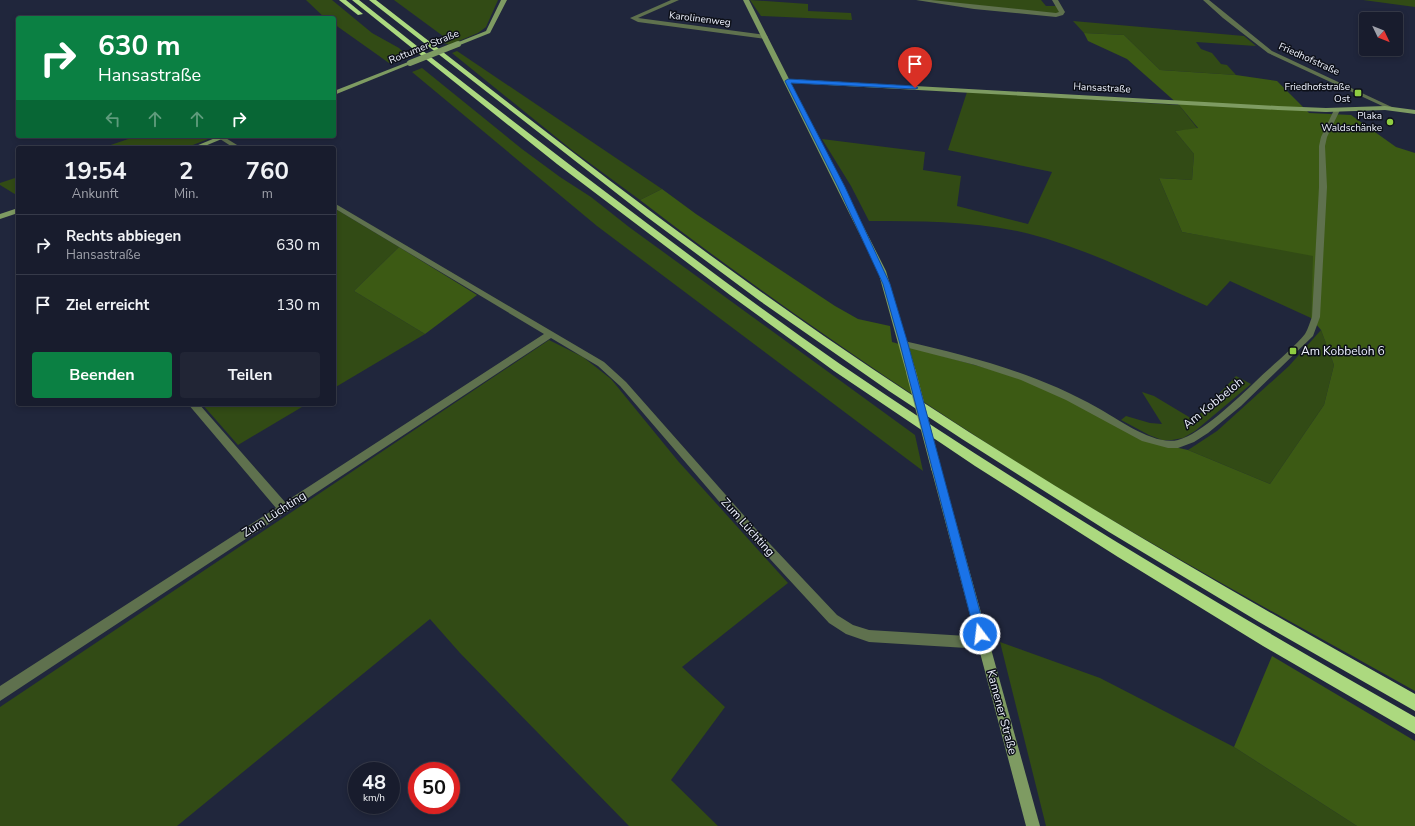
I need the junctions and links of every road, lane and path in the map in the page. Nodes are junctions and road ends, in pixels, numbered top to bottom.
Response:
1 (342, 0) edge
2 (354, 0) edge
3 (372, 0) edge
4 (504, 0) edge
5 (676, 0) edge
6 (746, 0) edge
7 (919, 0) edge
8 (1055, 0) edge
9 (1206, 0) edge
10 (765, 37) junction
11 (414, 48) junction
12 (788, 81) junction
13 (336, 92) edge
14 (1393, 109) junction
15 (1336, 110) junction
16 (1415, 112) edge
17 (221, 138) edge
18 (225, 138) edge
19 (199, 146) edge
20 (236, 146) edge
21 (336, 206) edge
22 (16, 211) edge
23 (0, 217) edge
24 (549, 335) junction
25 (904, 344) junction
26 (195, 406) edge
27 (283, 508) junction
28 (983, 643) junction
29 (0, 694) edge
30 (1415, 703) edge
31 (1415, 726) edge
32 (1033, 826) edge

1 - 11 highway
2 - 11 highway
3 - 30 highway
4 - 13 street, Rottumer Straße, bridge
5 - 10 street, Karolinenweg
6 - 10 street, Kamener Straße
7 - 8 street
9 - 14 street, Friedhofstraße
10 - 12 street, Kamener Straße
11 - 31 highway
12 - 15 street, Hansastraße
12 - 25 street, Kamener Straße
14 - 15 street, Hansastraße
14 - 16 street, Hansastraße
15 - 25 street, Am Kobbeloh
17 - 19 street
18 - 20 street
21 - 24 street, Zum Lüchting
22 - 23 street
24 - 27 street, Zum Lüchting
24 - 28 street, Zum Lüchting
25 - 28 street, Kamener Straße, bridge
26 - 27 street
27 - 29 street, Zum Lüchting
28 - 32 street, Kamener Straße

